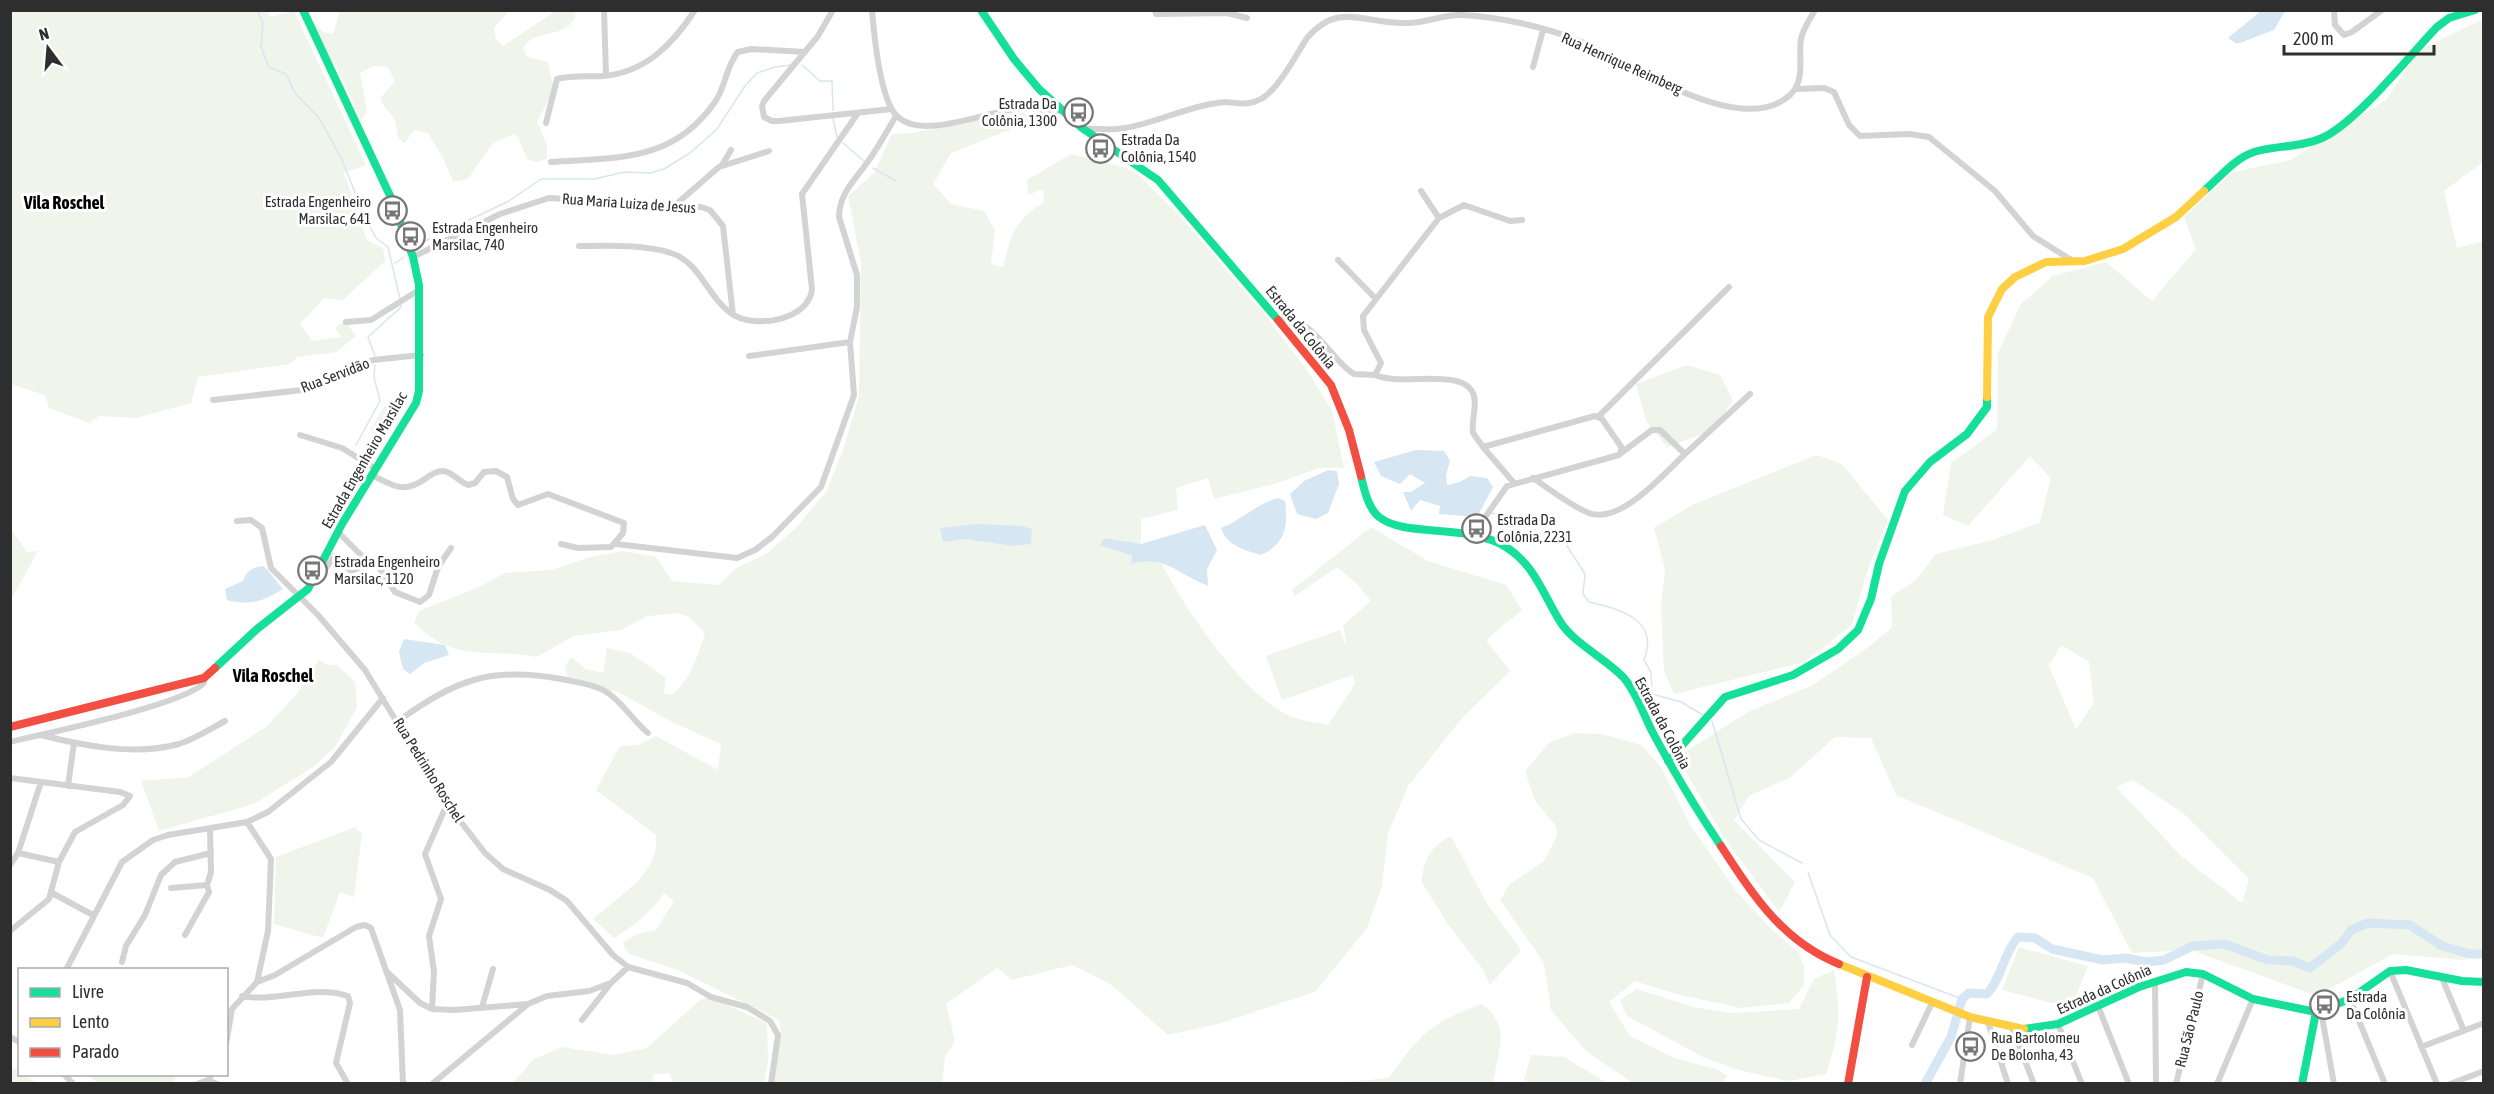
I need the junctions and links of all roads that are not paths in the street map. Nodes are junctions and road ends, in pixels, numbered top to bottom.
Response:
1 (303, 10) edge
2 (604, 10) edge
3 (695, 10) edge
4 (833, 10) edge
5 (872, 10) edge
6 (981, 10) edge
7 (1155, 10) edge
8 (1815, 10) edge
9 (2334, 10) edge
10 (2382, 10) edge
11 (2475, 10) edge
12 (1340, 11) edge
13 (1194, 12) edge
14 (1227, 12) edge
15 (1247, 18) dead end
16 (1543, 30) junction
17 (805, 52) junction
18 (1533, 67) dead end
19 (606, 75) junction
20 (1796, 89) junction
21 (892, 109) junction
22 (1061, 111) junction
23 (858, 112) junction
24 (896, 116) junction
25 (546, 123) dead end
26 (1084, 129) junction
27 (731, 150) dead end
28 (769, 151) dead end
29 (551, 162) dead end
30 (722, 165) junction
31 (1421, 191) dead end
32 (675, 206) junction
33 (1439, 218) junction
34 (1522, 219) dead end
35 (579, 246) dead end
36 (413, 257) junction
37 (1338, 260) dead end
38 (2074, 261) junction
39 (1729, 287) dead end
40 (419, 290) junction
41 (1375, 298) junction
42 (733, 315) junction
43 (1278, 320) junction
44 (346, 322) dead end
45 (850, 342) junction
46 (421, 355) junction
47 (749, 356) dead end
48 (1374, 375) junction
49 (1750, 394) dead end
50 (213, 400) dead end
51 (1599, 416) junction
52 (300, 435) dead end
53 (1484, 447) junction
54 (1621, 453) junction
55 (1685, 454) junction
56 (374, 472) junction
57 (1533, 478) junction
58 (1514, 483) junction
59 (237, 521) dead end
60 (338, 532) junction
61 (1474, 533) junction
62 (561, 544) dead end
63 (616, 544) junction
64 (329, 548) junction
65 (451, 548) dead end
66 (334, 557) junction
67 (368, 562) junction
68 (313, 576) junction
69 (300, 597) junction
70 (204, 678) junction
71 (383, 698) junction
72 (225, 721) dead end
73 (398, 721) junction
74 (10, 727) edge
75 (648, 733) dead end
76 (38, 735) junction
77 (10, 742) edge
78 (74, 743) junction
79 (1668, 761) junction
80 (10, 778) edge
81 (41, 782) junction
82 (68, 786) junction
83 (447, 804) junction
84 (247, 822) junction
85 (210, 828) junction
86 (211, 853) junction
87 (18, 854) junction
88 (59, 862) junction
89 (10, 865) edge
90 (207, 885) junction
91 (171, 888) dead end
92 (52, 893) junction
93 (93, 915) junction
94 (10, 931) edge
95 (185, 935) dead end
96 (122, 962) dead end
97 (628, 967) junction
98 (66, 968) edge
99 (493, 969) dead end
100 (385, 970) junction
101 (2390, 971) junction
102 (2203, 974) junction
103 (1867, 977) junction
104 (2442, 978) junction
105 (2155, 981) junction
106 (257, 982) junction
107 (611, 983) junction
108 (2482, 983) edge
109 (242, 996) junction
110 (2253, 999) junction
111 (2350, 999) junction
112 (1932, 1003) junction
113 (528, 1004) junction
114 (2098, 1006) junction
115 (482, 1007) junction
116 (432, 1009) junction
117 (2318, 1011) junction
118 (1970, 1017) junction
119 (582, 1020) dead end
120 (1988, 1022) junction
121 (2484, 1023) edge
122 (2058, 1024) junction
123 (228, 1028) edge
124 (2012, 1028) junction
125 (2464, 1031) junction
126 (1912, 1045) dead end
127 (2421, 1047) junction
128 (2484, 1071) edge
129 (210, 1077) edge
130 (197, 1083) edge
131 (217, 1083) edge
132 (348, 1083) edge
133 (403, 1083) edge
134 (432, 1083) edge
135 (771, 1083) edge
136 (1848, 1083) edge
137 (1960, 1083) edge
138 (2008, 1083) edge
139 (2034, 1083) edge
140 (2082, 1083) edge
141 (2129, 1083) edge
142 (2156, 1083) edge
143 (2176, 1083) edge
144 (2217, 1083) edge
145 (2302, 1083) edge
146 (2334, 1083) edge
147 (2385, 1083) edge
148 (2436, 1083) edge
149 (2450, 1083) edge

1 - 36 main road, Estrada Engenheiro Marsilac
2 - 19 street
3 - 19 street
4 - 17 street
5 - 21 street
6 - 22 main road, Estrada da Colônia
7 - 13 street
8 - 20 street
9 - 10 street
11 - 38 main road
12 - 16 street, Rua Henrique Reimberg
12 - 26 street, Rua Henrique Reimberg
13 - 14 street
14 - 15 street
16 - 18 street
16 - 20 street, Rua Henrique Reimberg
17 - 23 street
17 - 29 street
19 - 25 street
20 - 38 street
21 - 23 street
21 - 24 street
22 - 24 street
22 - 26 main road, Estrada da Colônia
23 - 42 street
24 - 45 street
26 - 43 main road, Estrada da Colônia
27 - 30 street
28 - 30 street
30 - 32 street
31 - 33 street
32 - 36 street, Rua Maria Luiza de Jesus
32 - 42 street, Rua Maria Luiza de Jesus
33 - 34 street
33 - 41 street
35 - 42 street
36 - 40 main road, Estrada Engenheiro Marsilac
37 - 41 street
38 - 79 main road
39 - 51 street
40 - 44 street
40 - 46 main road, Estrada Engenheiro Marsilac
41 - 48 street
43 - 48 street
43 - 61 main road, Estrada da Colônia
45 - 47 street
45 - 63 street
46 - 50 street, Rua Servidão
46 - 56 main road, Estrada Engenheiro Marsilac
48 - 53 street
49 - 55 street
51 - 53 street
51 - 54 street
52 - 56 street
53 - 58 street
54 - 55 street
54 - 57 street
55 - 57 street
56 - 60 main road, Estrada Engenheiro Marsilac
56 - 63 street
57 - 58 street
58 - 61 street
59 - 69 street, Rua Pedrinho Roschel
60 - 64 main road, Estrada Engenheiro Marsilac
60 - 67 street
61 - 79 main road, Estrada da Colônia
62 - 63 street
64 - 66 street
64 - 68 main road, Estrada Engenheiro Marsilac
65 - 67 street
66 - 67 street
66 - 68 street
68 - 69 main road, Estrada Engenheiro Marsilac
69 - 70 main road, Estrada Engenheiro Marsilac
69 - 71 street, Rua Pedrinho Roschel
70 - 74 main road, Estrada Engenheiro Marsilac
70 - 76 street, Estrada Engenheiro Marsilac
71 - 73 street, Rua Pedrinho Roschel
71 - 84 street
72 - 78 street
73 - 75 street
73 - 83 street, Rua Pedrinho Roschel
76 - 77 street, Estrada Engenheiro Marsilac
76 - 78 street
78 - 82 street
79 - 103 main road, Estrada da Colônia
80 - 81 street
81 - 82 street
81 - 87 street
82 - 88 street
83 - 97 street, Rua Pedrinho Roschel
83 - 116 street
84 - 85 street
84 - 106 street
85 - 86 street
85 - 93 street
86 - 90 street
86 - 96 street
87 - 88 street
87 - 89 street
88 - 92 street
90 - 91 street
90 - 95 street
92 - 93 street
92 - 94 street
93 - 98 street
97 - 107 street
97 - 135 street, Rua Pedrinho Roschel
99 - 115 street
100 - 106 street
100 - 116 street
100 - 133 street
101 - 104 main road
101 - 111 main road
101 - 127 street
102 - 105 main road, Estrada da Colônia
102 - 110 main road, Estrada da Colônia
102 - 143 street, Rua São Paulo
103 - 112 main road, Estrada da Colônia
103 - 136 main road
104 - 108 main road
104 - 125 street
105 - 114 main road, Estrada da Colônia
105 - 142 street
106 - 109 street
107 - 113 street
107 - 119 street
109 - 123 street
109 - 132 street
110 - 117 main road, Estrada da Colônia
110 - 144 street
111 - 117 main road
111 - 147 street
112 - 118 main road, Estrada da Colônia
112 - 126 street
113 - 115 street
113 - 134 street
114 - 122 main road, Estrada da Colônia
114 - 141 street
115 - 116 street
117 - 145 main road
117 - 146 street
118 - 120 main road, Estrada da Colônia
118 - 137 street
120 - 124 main road, Estrada da Colônia
120 - 138 street
121 - 125 street
122 - 124 main road, Estrada da Colônia
122 - 140 street
124 - 139 street
125 - 127 street
127 - 148 street
128 - 149 street
129 - 130 street
129 - 131 street

